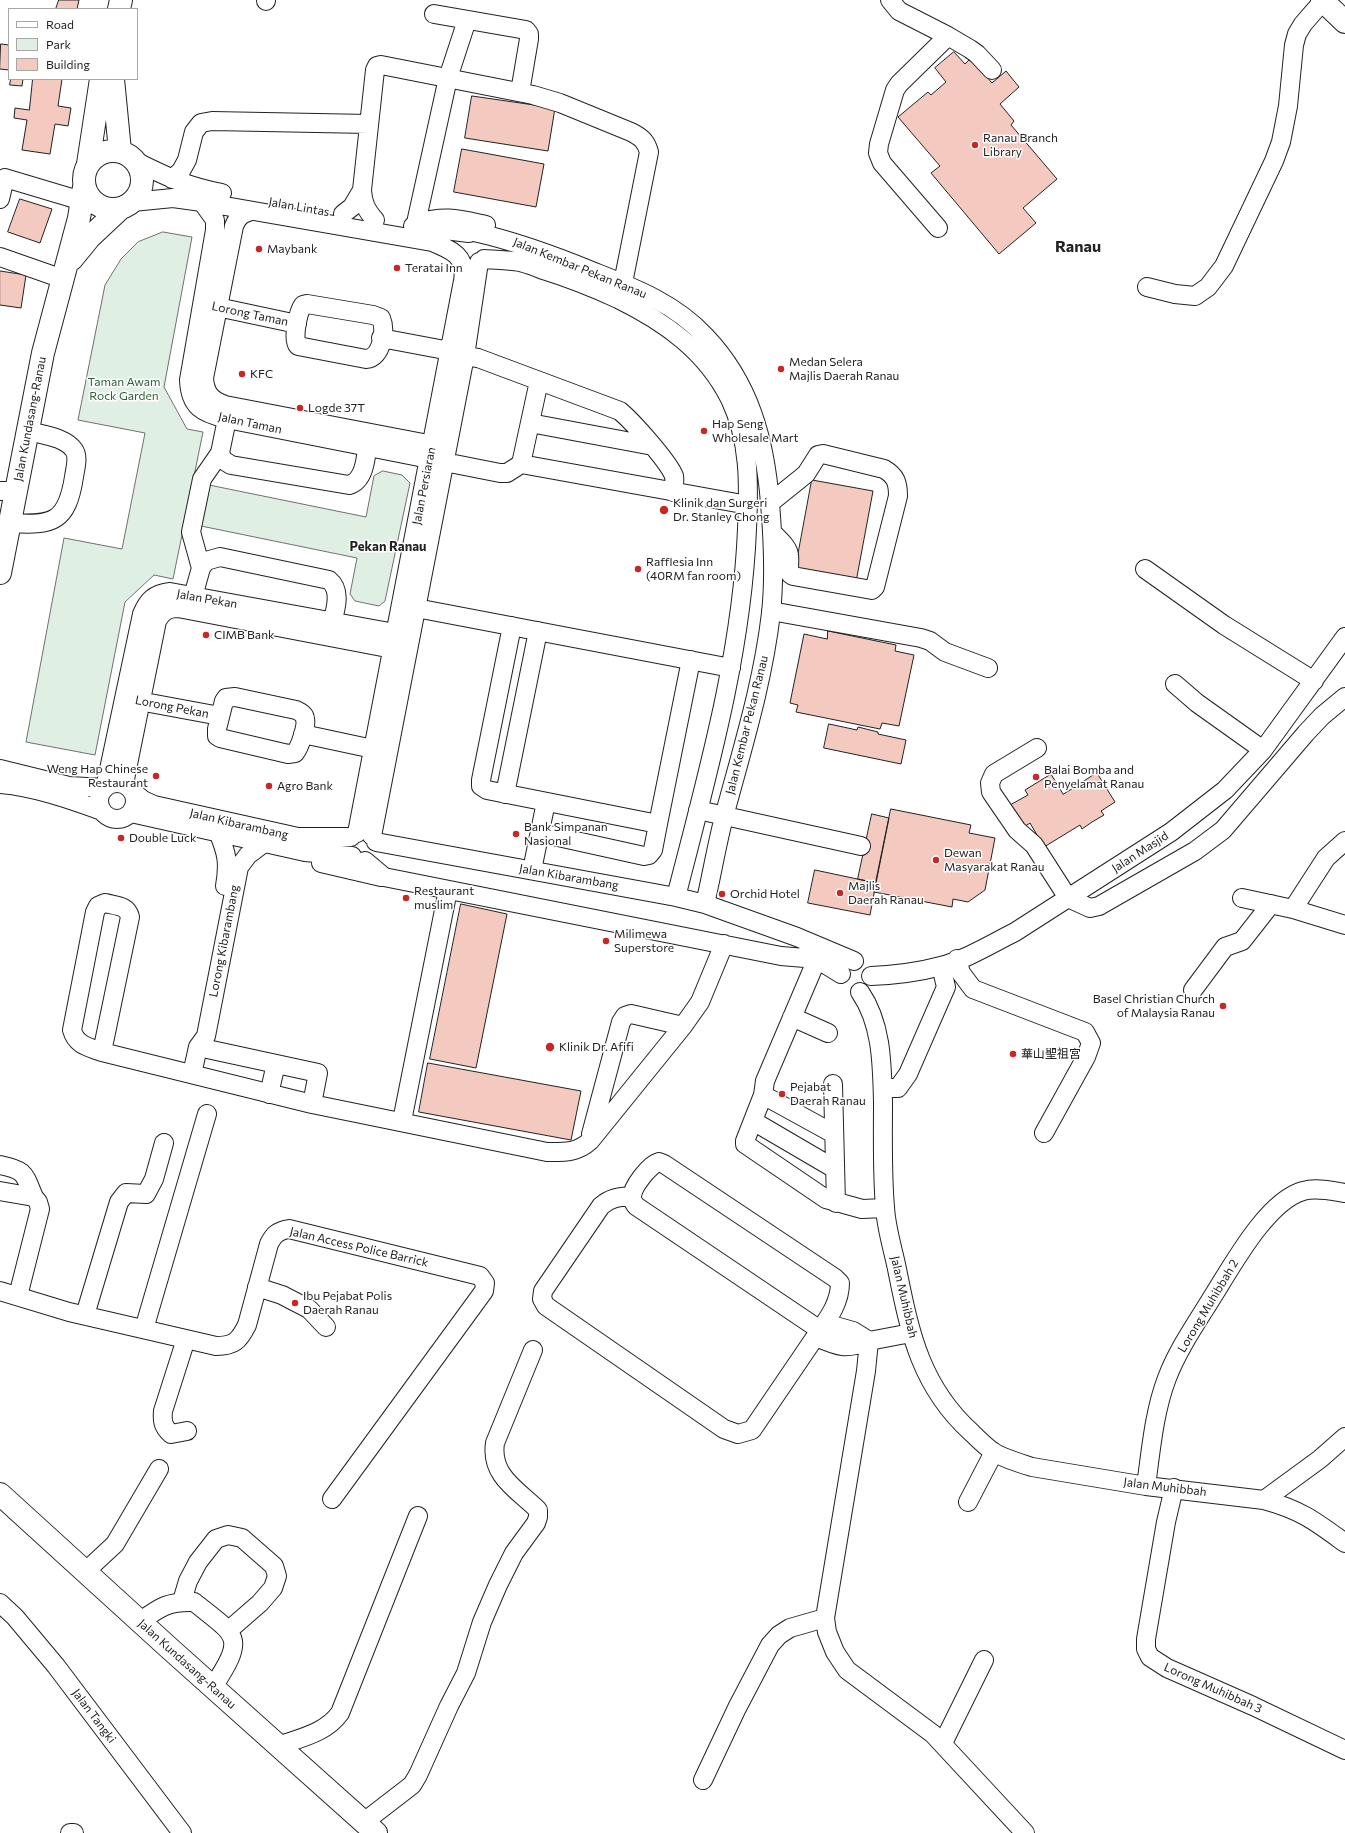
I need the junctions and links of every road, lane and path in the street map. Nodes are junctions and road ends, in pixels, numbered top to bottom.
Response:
1 (890, 0) edge
2 (1323, 0) edge
3 (434, 14) dead end
4 (467, 20) junction
5 (1345, 22) edge
6 (948, 36) junction
7 (992, 70) dead end
8 (448, 78) junction
9 (101, 80) edge
10 (113, 80) edge
11 (520, 92) junction
12 (369, 124) junction
13 (128, 156) junction
14 (88, 164) junction
15 (2, 173) edge
16 (172, 179) junction
17 (362, 190) junction
18 (83, 194) junction
19 (0, 199) edge
20 (202, 202) junction
21 (127, 205) junction
22 (251, 211) junction
23 (342, 214) junction
24 (375, 220) junction
25 (409, 224) junction
26 (938, 228) dead end
27 (472, 232) junction
28 (553, 255) junction
29 (0, 257) edge
30 (460, 258) junction
31 (482, 260) junction
32 (65, 273) junction
33 (623, 283) junction
34 (1147, 287) dead end
35 (211, 305) junction
36 (297, 324) junction
37 (381, 338) junction
38 (457, 354) junction
39 (539, 380) junction
40 (227, 420) junction
41 (530, 422) junction
42 (29, 431) junction
43 (368, 439) junction
44 (653, 446) junction
45 (220, 453) junction
46 (438, 453) junction
47 (521, 464) junction
48 (8, 491) edge
49 (673, 492) junction
50 (770, 503) junction
51 (748, 506) junction
52 (10, 523) junction
53 (772, 532) junction
54 (201, 568) junction
55 (1145, 569) dead end
56 (0, 573) edge
57 (191, 603) junction
58 (416, 608) junction
59 (771, 611) junction
60 (512, 626) junction
61 (331, 629) junction
62 (538, 631) junction
63 (1345, 637) edge
64 (402, 642) junction
65 (691, 660) junction
66 (731, 668) junction
67 (988, 668) dead end
68 (1314, 681) junction
69 (1175, 684) dead end
70 (1345, 697) edge
71 (132, 700) junction
72 (220, 716) junction
73 (302, 734) junction
74 (1037, 748) dead end
75 (373, 749) junction
76 (1263, 750) junction
77 (0, 769) edge
78 (0, 784) edge
79 (105, 788) junction
80 (128, 788) junction
81 (505, 794) junction
82 (546, 802) junction
83 (698, 810) junction
84 (102, 811) junction
85 (131, 813) junction
86 (724, 815) junction
87 (658, 824) junction
88 (218, 832) junction
89 (540, 834) junction
90 (364, 837) junction
91 (1345, 841) edge
92 (264, 843) junction
93 (861, 846) dead end
94 (282, 847) junction
95 (358, 859) junction
96 (532, 870) junction
97 (384, 877) junction
98 (448, 890) junction
99 (676, 897) junction
100 (1068, 898) junction
101 (1242, 898) dead end
102 (705, 904) junction
103 (1271, 904) junction
104 (1293, 909) junction
105 (758, 924) junction
106 (1345, 925) edge
107 (724, 944) junction
108 (817, 959) junction
109 (854, 962) junction
110 (949, 963) junction
111 (841, 974) junction
112 (871, 976) junction
113 (1193, 990) dead end
114 (860, 992) junction
115 (792, 1017) junction
116 (683, 1026) junction
117 (828, 1033) dead end
118 (198, 1047) junction
119 (102, 1052) junction
120 (276, 1064) junction
121 (192, 1074) junction
122 (833, 1084) dead end
123 (883, 1088) junction
124 (269, 1094) junction
125 (763, 1096) junction
126 (312, 1104) junction
127 (206, 1114) dead end
128 (402, 1121) junction
129 (753, 1121) junction
130 (1044, 1133) dead end
131 (834, 1134) junction
132 (590, 1141) junction
133 (164, 1143) dead end
134 (835, 1169) junction
135 (1, 1170) edge
136 (0, 1191) edge
137 (1345, 1193) edge
138 (632, 1196) junction
139 (34, 1197) junction
140 (836, 1203) junction
141 (885, 1208) junction
142 (257, 1287) junction
143 (0, 1291) edge
144 (18, 1296) junction
145 (85, 1315) junction
146 (326, 1327) dead end
147 (144, 1329) junction
148 (820, 1330) junction
149 (911, 1333) junction
150 (186, 1339) junction
151 (869, 1341) junction
152 (533, 1350) dead end
153 (187, 1431) dead end
154 (1345, 1437) edge
155 (994, 1452) junction
156 (159, 1469) dead end
157 (1146, 1486) junction
158 (1174, 1488) junction
159 (0, 1494) edge
160 (332, 1499) dead end
161 (1264, 1500) junction
162 (968, 1502) dead end
163 (418, 1516) dead end
164 (1345, 1543) edge
165 (86, 1571) junction
166 (182, 1601) junction
167 (0, 1603) edge
168 (825, 1618) junction
169 (141, 1621) junction
170 (229, 1630) junction
171 (984, 1660) dead end
172 (213, 1687) junction
173 (943, 1743) junction
174 (278, 1746) junction
175 (1345, 1750) edge
176 (703, 1780) dead end
177 (370, 1828) edge
178 (70, 1833) edge
179 (74, 1833) edge
180 (182, 1833) edge
181 (1025, 1833) edge

1 - 6 street
2 - 5 main road
2 - 34 street
3 - 4 street
4 - 8 street
4 - 11 street
6 - 7 street
6 - 26 street
8 - 11 street
8 - 12 street
8 - 25 street
9 - 14 main road
10 - 13 main road
11 - 33 street
12 - 16 street
12 - 17 street
13 - 14 main road
13 - 16 street, Jalan Lintas
13 - 21 main road
14 - 18 main road
15 - 18 street
15 - 19 street
16 - 23 street, Jalan Lintas
17 - 23 street
17 - 24 street
18 - 21 main road
18 - 32 main road, Jalan Kundasang-Ranau
20 - 21 street, Jalan Lintas
20 - 22 street, Jalan Lintas
20 - 35 street, Jalan Taman
21 - 32 main road, Jalan Kundasang-Ranau
22 - 30 street, Jalan Lintas
22 - 35 street, Jalan Taman
23 - 24 street, Jalan Lintas
24 - 25 street, Jalan Lintas
25 - 27 street, Jalan Lintas
25 - 28 street
27 - 28 street, Jalan Kembar Pekan Ranau
27 - 30 street
27 - 31 street
28 - 33 street, Jalan Kembar Pekan Ranau
29 - 32 street
30 - 31 street
30 - 38 street, Jalan Persiaran
31 - 38 street, Jalan Persiaran
31 - 51 street, Jalan Kembar Pekan Ranau
32 - 42 main road, Jalan Kundasang-Ranau
33 - 50 street, Jalan Kembar Pekan Ranau
35 - 36 street, Lorong Taman
35 - 40 street, Jalan Taman
35 - 43 street, Jalan Taman
36 - 37 street, Lorong Taman
36 - 37 street, Lorong Taman
37 - 38 street
38 - 39 street
38 - 46 street, Jalan Persiaran
39 - 41 street
39 - 44 street
40 - 43 street, Jalan Taman
40 - 45 street
41 - 44 street
41 - 47 street
42 - 48 main road, Jalan Kundasang-Ranau
42 - 52 street
43 - 45 street
43 - 46 street, Jalan Taman
44 - 49 street
45 - 54 street
46 - 47 street, Jalan Taman
46 - 58 street, Jalan Persiaran
46 - 64 street, Jalan Persiaran
47 - 49 street
48 - 52 main road, Jalan Kundasang-Ranau
49 - 51 street
50 - 53 street, Jalan Kembar Pekan Ranau
50 - 53 street
51 - 66 street, Jalan Kembar Pekan Ranau
52 - 56 main road, Jalan Kundasang-Ranau
53 - 59 street, Jalan Kembar Pekan Ranau
54 - 57 street
54 - 61 street
55 - 68 street
57 - 61 street, Jalan Pekan
57 - 71 street, Jalan Pekan
58 - 60 street
58 - 64 street, Jalan Persiaran
59 - 67 street
59 - 86 street, Jalan Kembar Pekan Ranau
60 - 62 street
60 - 81 street
61 - 64 street, Jalan Pekan
62 - 65 street
62 - 81 street
63 - 68 street, Jalan Masjid
64 - 75 street, Jalan Persiaran
64 - 90 street, Jalan Persiaran
65 - 66 street
65 - 87 street
66 - 83 street, Jalan Kembar Pekan Ranau
68 - 76 street, Jalan Masjid
69 - 76 street
70 - 100 street
71 - 72 street, Lorong Pekan
71 - 79 street, Jalan Pekan
71 - 80 street, Jalan Pekan
72 - 73 street, Lorong Pekan
72 - 73 street, Lorong Pekan
73 - 75 street
74 - 100 street
75 - 90 street, Jalan Persiaran
76 - 100 street, Jalan Masjid
77 - 79 street
78 - 84 street
79 - 80 street
79 - 84 street
80 - 85 street
80 - 90 street, Jalan Kibarambang
81 - 82 street
82 - 87 street
82 - 89 street
83 - 86 street
83 - 99 street, Jalan Kembar Pekan Ranau
84 - 85 street
85 - 88 street, Jalan Kibarambang
86 - 93 street
86 - 102 street, Jalan Kembar Pekan Ranau
87 - 89 street
88 - 92 street, Jalan Kibarambang
88 - 118 street, Lorong Kibarambang
89 - 96 street
90 - 95 street
90 - 95 street
90 - 96 street, Jalan Kibarambang
91 - 104 street
92 - 94 street, Jalan Kibarambang
92 - 118 street, Lorong Kibarambang
94 - 95 street, Jalan Kibarambang
94 - 97 street
95 - 97 street
96 - 99 street, Jalan Kibarambang
97 - 98 street
98 - 107 street
98 - 128 street
99 - 102 street, Jalan Kibarambang
100 - 110 street, Jalan Masjid
101 - 103 street
102 - 105 street, Jalan Kibarambang
103 - 104 street
103 - 113 street
104 - 106 street
105 - 108 street, Jalan Kibarambang
105 - 109 street, Jalan Kibarambang
107 - 108 street
107 - 116 street
108 - 111 street, Jalan Kibarambang
108 - 115 street
109 - 111 street
109 - 112 street
110 - 112 street, Jalan Masjid
110 - 123 street
110 - 130 street
111 - 114 street
112 - 114 street
114 - 123 street, Jalan Muhibbah
115 - 117 street
115 - 125 street
116 - 132 street
116 - 132 street
118 - 120 street
118 - 121 street, Lorong Kibarambang
119 - 119 street
119 - 121 street
120 - 124 street
120 - 126 street
121 - 124 street
122 - 131 street
123 - 141 street, Jalan Muhibbah
124 - 126 street
125 - 129 street
125 - 131 street
126 - 128 street
127 - 147 street
128 - 132 street
129 - 134 street
129 - 140 street
131 - 134 street
133 - 145 street
134 - 140 street
135 - 139 street
136 - 139 street
137 - 157 street, Lorong Muhibbah 2
138 - 148 street
138 - 148 street
138 - 148 street
139 - 144 street
140 - 141 street
141 - 149 street, Jalan Muhibbah
142 - 146 street
142 - 150 street, Jalan Access Police Barrick
142 - 160 street, Jalan Access Police Barrick
143 - 144 street, Jalan Access Police Barrick
144 - 145 street, Jalan Access Police Barrick
145 - 147 street, Jalan Access Police Barrick
147 - 150 street, Jalan Access Police Barrick
148 - 151 street
149 - 151 street
149 - 155 street, Jalan Muhibbah
150 - 153 street
151 - 168 street
152 - 177 street
154 - 161 street
155 - 157 street, Jalan Muhibbah
155 - 162 street
156 - 165 street
157 - 158 street, Jalan Muhibbah
158 - 161 street, Jalan Muhibbah
158 - 175 street, Lorong Muhibbah 3
159 - 165 main road, Jalan Kundasang-Ranau
161 - 164 street, Jalan Muhibbah
163 - 174 street
165 - 169 main road, Jalan Kundasang-Ranau
166 - 169 street
166 - 170 street
166 - 170 street
167 - 180 street, Jalan Tangki
168 - 173 street
168 - 176 street
169 - 172 main road, Jalan Kundasang-Ranau
170 - 172 street
171 - 173 street
172 - 174 main road, Jalan Kundasang-Ranau
173 - 181 street
174 - 177 main road, Jalan Kundasang-Ranau
178 - 179 street

